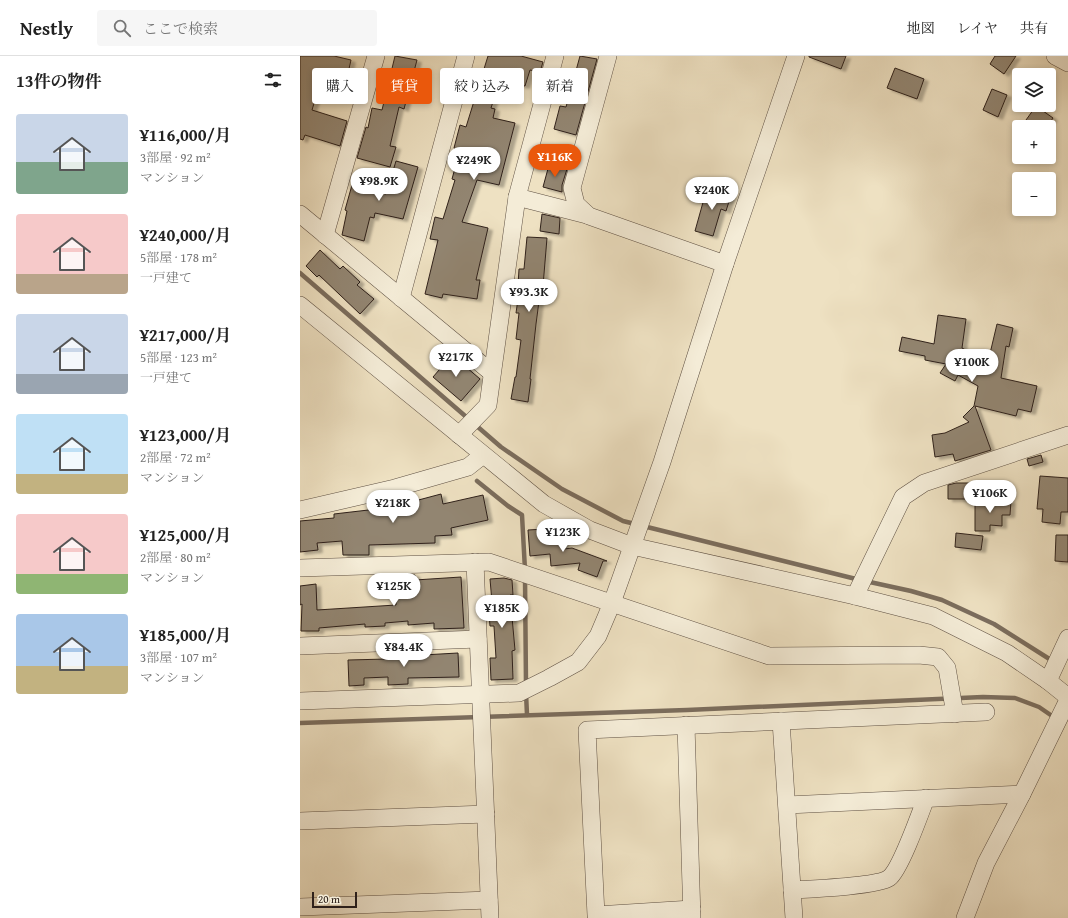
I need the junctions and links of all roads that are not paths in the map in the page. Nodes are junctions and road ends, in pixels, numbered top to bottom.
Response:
1 (376, 56) edge
2 (466, 56) edge
3 (556, 56) edge
4 (608, 56) edge
5 (796, 56) edge
6 (1055, 56) edge
7 (1068, 63) edge
8 (517, 197) junction
9 (300, 214) edge
10 (589, 216) junction
11 (325, 235) junction
12 (725, 264) junction
13 (401, 298) junction
14 (300, 305) edge
15 (492, 373) junction
16 (459, 435) junction
17 (1068, 435) edge
18 (483, 455) junction
19 (300, 510) edge
20 (632, 546) junction
21 (475, 562) junction
22 (300, 568) edge
23 (854, 596) junction
24 (612, 603) junction
25 (1068, 638) edge
26 (478, 639) junction
27 (300, 646) edge
28 (1048, 681) junction
29 (480, 695) junction
30 (1068, 697) edge
31 (1068, 700) edge
32 (300, 701) edge
33 (986, 712) dead end
34 (955, 714) junction
35 (781, 721) junction
36 (686, 725) junction
37 (1022, 794) junction
38 (926, 798) junction
39 (787, 805) junction
40 (486, 814) junction
41 (300, 821) edge
42 (792, 890) junction
43 (489, 900) junction
44 (300, 907) edge
45 (692, 913) edge
46 (490, 918) edge
47 (794, 918) edge
48 (965, 918) edge

1 - 11 street
2 - 13 street
3 - 8 street
4 - 10 street
5 - 12 street
6 - 7 street
8 - 10 street
8 - 15 street
9 - 11 street
10 - 12 street
11 - 13 street
12 - 20 street
13 - 15 street
14 - 16 street
15 - 16 street
16 - 18 street
17 - 23 street
18 - 19 street
18 - 20 street
20 - 23 street
20 - 24 street
21 - 22 street
21 - 24 street
21 - 26 street
23 - 28 street
24 - 29 street
24 - 34 street
25 - 28 street
26 - 27 street
26 - 29 street
28 - 30 street
29 - 32 street
29 - 40 street
31 - 37 street
33 - 34 street
34 - 35 street
35 - 36 street
35 - 39 street
36 - 45 street
36 - 45 street
37 - 38 street
37 - 48 street
38 - 39 street
38 - 42 street
39 - 42 street
40 - 41 street
40 - 43 street
42 - 47 street
43 - 44 street
43 - 46 street

